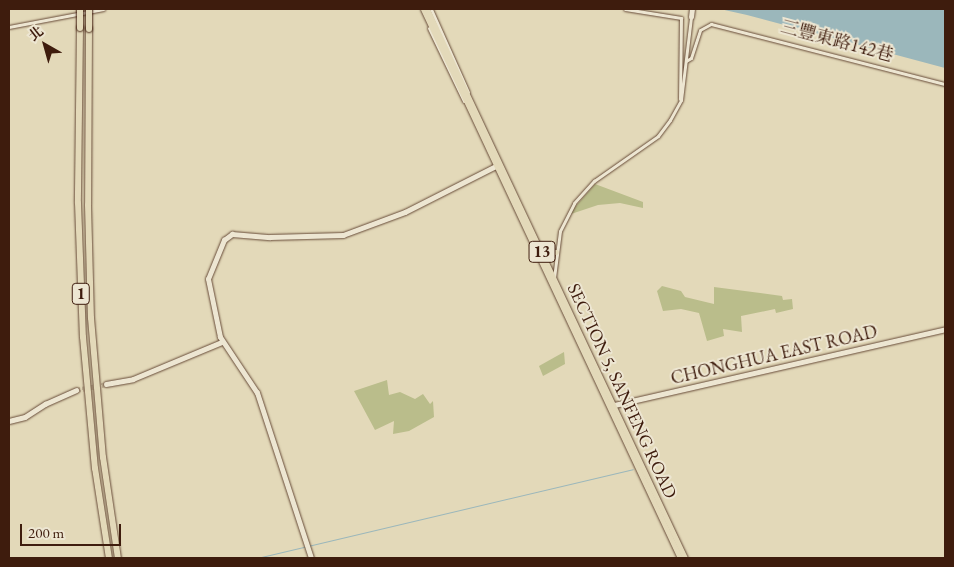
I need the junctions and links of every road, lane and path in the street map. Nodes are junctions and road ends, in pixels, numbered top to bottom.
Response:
1 (80, 9) edge
2 (90, 9) edge
3 (103, 9) edge
4 (422, 9) edge
5 (429, 9) edge
6 (625, 9) edge
7 (692, 9) edge
8 (691, 18) joint
9 (9, 27) edge
10 (686, 62) junction
11 (945, 84) edge
12 (681, 100) junction
13 (467, 101) junction
14 (496, 166) junction
15 (542, 251) junction
16 (556, 252) junction
17 (553, 278) junction
18 (945, 329) edge
19 (222, 342) junction
20 (106, 384) tunnel mouth
21 (76, 390) tunnel mouth
22 (610, 406) junction
23 (9, 421) edge
24 (109, 558) edge
25 (118, 558) edge
26 (311, 558) edge
27 (680, 558) edge
28 (685, 558) edge

1 - 24 highway, 1, bridge
2 - 25 highway, 1, bridge
3 - 9 street
4 - 13 main road, 13
5 - 13 main road, 13
6 - 12 street
7 - 8 street
8 - 10 street
10 - 11 street, 三豐東路142巷
10 - 12 street
12 - 16 street
13 - 14 main road, SECTION 5, SANFENG ROAD / 13
14 - 15 main road, SECTION 5, SANFENG ROAD / 13
14 - 17 main road, SECTION 5, SANFENG ROAD / 13
14 - 19 street
15 - 16 main road
15 - 17 main road, SECTION 5, SANFENG ROAD / 13
16 - 17 street
17 - 22 main road, SECTION 5, SANFENG ROAD / 13
18 - 22 street, CHONGHUA EAST ROAD
19 - 20 street
19 - 26 street
21 - 23 street
22 - 27 main road, SECTION 5, SANFENG ROAD / 13
22 - 28 main road, SECTION 5, SANFENG ROAD / 13

